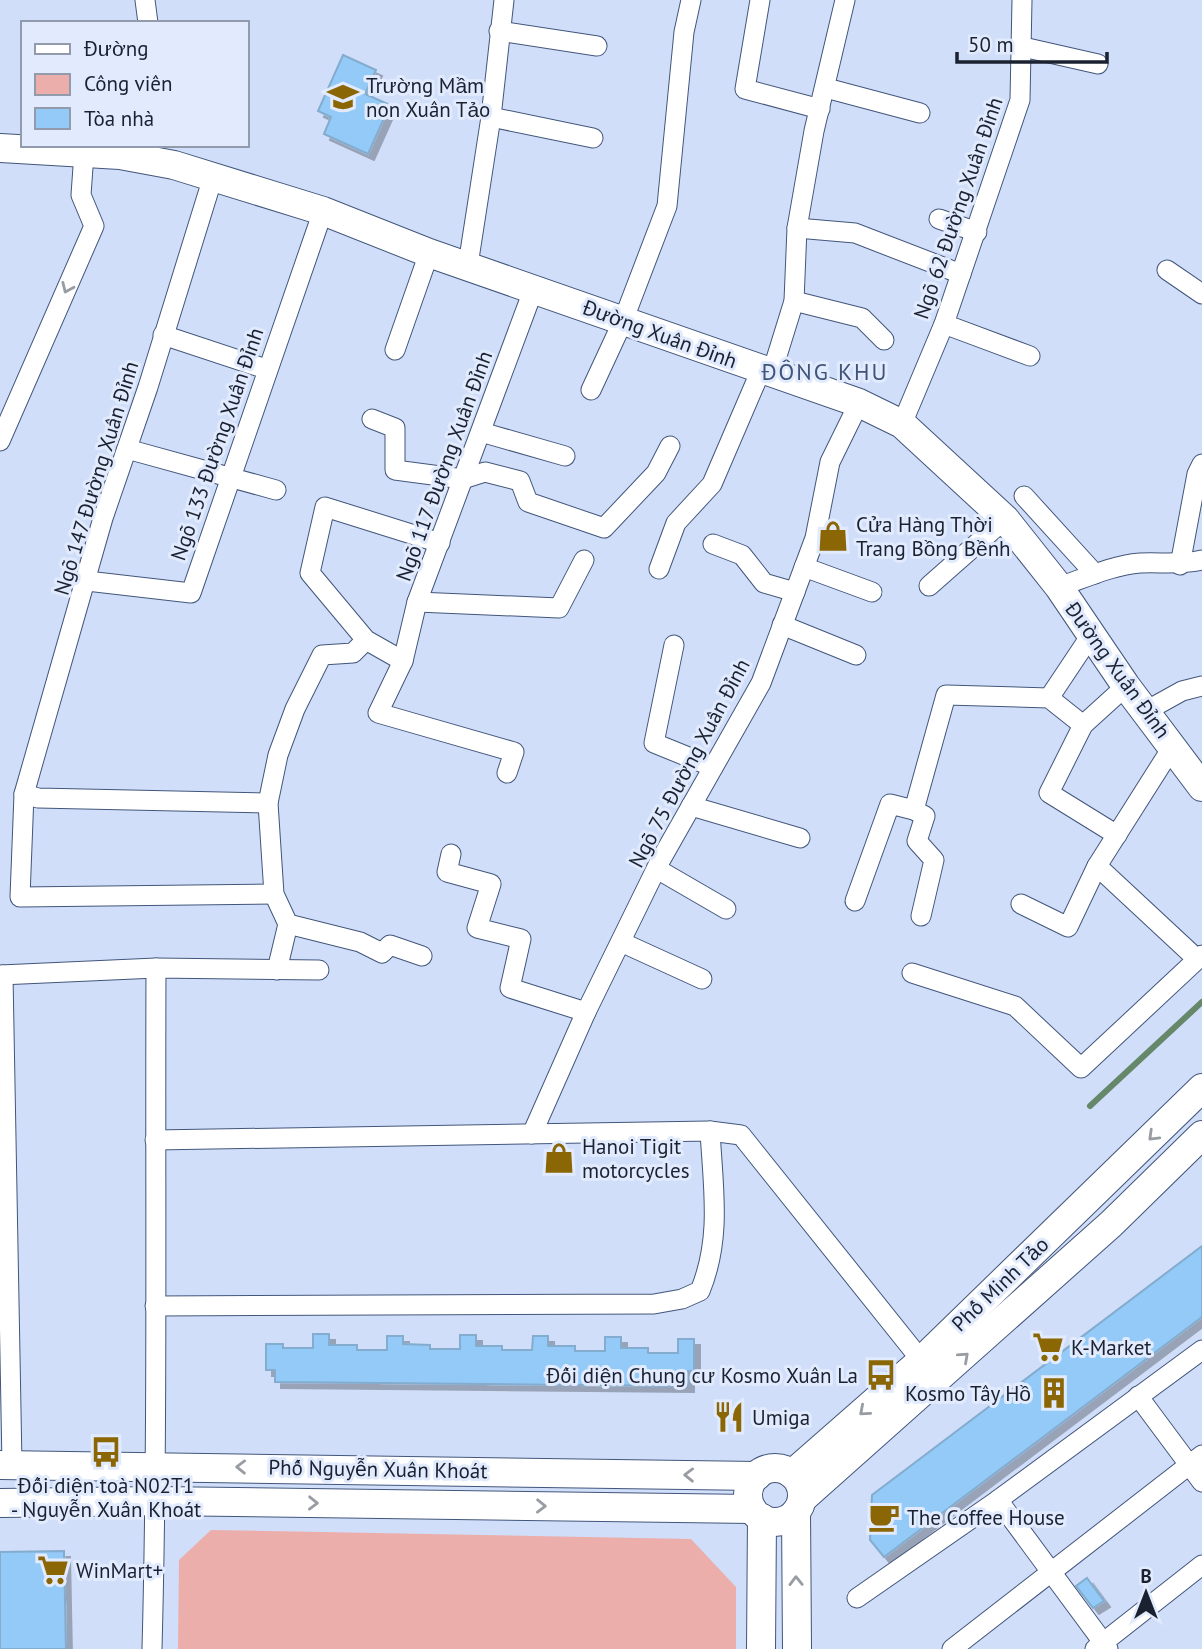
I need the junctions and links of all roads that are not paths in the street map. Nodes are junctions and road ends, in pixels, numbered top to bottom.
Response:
1 (145, 0) edge
2 (504, 0) edge
3 (691, 0) edge
4 (760, 0) edge
5 (845, 0) edge
6 (1022, 0) edge
7 (148, 21) edge
8 (499, 31) junction
9 (597, 46) dead end
10 (1023, 47) junction
11 (1098, 64) dead end
12 (826, 88) junction
13 (820, 109) junction
14 (920, 113) dead end
15 (491, 117) junction
16 (593, 138) dead end
17 (0, 148) edge
18 (84, 153) junction
19 (151, 153) edge
20 (213, 177) junction
21 (323, 211) junction
22 (939, 219) dead end
23 (797, 228) junction
24 (976, 232) junction
25 (429, 253) junction
26 (468, 265) junction
27 (1167, 270) dead end
28 (961, 274) junction
29 (534, 288) junction
30 (1202, 294) edge
31 (793, 301) junction
32 (623, 321) junction
33 (944, 324) junction
34 (163, 335) junction
35 (884, 340) dead end
36 (395, 350) dead end
37 (1030, 356) dead end
38 (266, 369) junction
39 (766, 371) junction
40 (591, 390) dead end
41 (859, 403) junction
42 (372, 419) dead end
43 (902, 424) junction
44 (481, 432) junction
45 (0, 441) edge
46 (670, 446) dead end
47 (127, 449) junction
48 (565, 456) dead end
49 (1202, 464) edge
50 (229, 479) junction
51 (463, 479) junction
52 (276, 490) dead end
53 (1024, 496) dead end
54 (1005, 519) junction
55 (440, 543) junction
56 (713, 544) dead end
57 (584, 560) dead end
58 (1202, 561) edge
59 (1180, 565) junction
60 (804, 567) junction
61 (659, 569) dead end
62 (1095, 574) junction
63 (87, 581) junction
64 (929, 586) dead end
65 (1059, 587) junction
66 (795, 592) junction
67 (872, 592) dead end
68 (417, 602) junction
69 (782, 625) junction
70 (1091, 635) junction
71 (366, 640) junction
72 (674, 645) dead end
73 (856, 655) dead end
74 (403, 661) junction
75 (1126, 686) junction
76 (1202, 686) edge
77 (1049, 698) junction
78 (1146, 710) junction
79 (1083, 725) junction
80 (1173, 746) junction
81 (713, 767) junction
82 (507, 773) dead end
83 (1202, 786) edge
84 (24, 794) junction
85 (268, 803) junction
86 (691, 806) junction
87 (914, 810) junction
88 (1117, 835) junction
89 (800, 838) dead end
90 (451, 854) dead end
91 (1097, 866) junction
92 (657, 869) junction
93 (274, 894) junction
94 (855, 901) dead end
95 (1021, 904) dead end
96 (726, 909) dead end
97 (921, 916) dead end
98 (288, 924) junction
99 (621, 942) junction
100 (422, 956) dead end
101 (1200, 957) edge
102 (156, 968) junction
103 (277, 970) junction
104 (319, 970) dead end
105 (912, 973) dead end
106 (2, 975) edge
107 (702, 979) dead end
108 (586, 1012) junction
109 (1202, 1088) edge
110 (710, 1131) junction
111 (532, 1134) junction
112 (1202, 1135) edge
113 (155, 1140) junction
114 (155, 1306) junction
115 (1202, 1350) edge
116 (930, 1371) junction
117 (1138, 1396) junction
118 (1196, 1460) edge
119 (6, 1465) edge
120 (158, 1465) junction
121 (757, 1476) junction
122 (1202, 1482) edge
123 (796, 1495) junction
124 (998, 1500) junction
125 (156, 1501) junction
126 (0, 1503) edge
127 (757, 1514) junction
128 (1202, 1565) edge
129 (1050, 1574) junction
130 (857, 1598) dead end
131 (1102, 1647) edge
132 (152, 1649) edge
133 (761, 1649) edge
134 (797, 1649) edge
135 (952, 1649) edge

1 - 7 street
2 - 8 street
3 - 32 street
4 - 13 street
5 - 12 street
6 - 10 street, Ngõ 62 Đường Xuân Đỉnh
8 - 9 street
8 - 15 street
10 - 11 street
10 - 24 street, Ngõ 62 Đường Xuân Đỉnh
12 - 13 street
12 - 14 street
13 - 23 street
15 - 16 street
15 - 26 street
17 - 18 street, Đường Xuân Đỉnh
18 - 19 street, Đường Xuân Đỉnh
18 -> 45 street
19 - 20 street, Đường Xuân Đỉnh
20 - 21 street, Đường Xuân Đỉnh
20 - 34 street, Ngõ 147 Đường Xuân Đỉnh
21 - 25 street, Đường Xuân Đỉnh
21 - 38 street, Ngõ 133 Đường Xuân Đỉnh
22 - 24 street
23 - 28 street
23 - 31 street
24 - 28 street, Ngõ 62 Đường Xuân Đỉnh
25 - 26 street, Đường Xuân Đỉnh
25 - 36 street
26 - 29 street, Đường Xuân Đỉnh
27 - 30 street
28 - 33 street, Ngõ 62 Đường Xuân Đỉnh
29 - 32 street, Đường Xuân Đỉnh
29 - 44 street, Ngõ 117 Đường Xuân Đỉnh
31 - 35 street
31 - 39 street
32 - 39 street, Đường Xuân Đỉnh
32 - 40 street
33 - 37 street
33 - 43 street, Ngõ 62 Đường Xuân Đỉnh
34 - 38 street
34 - 47 street, Ngõ 147 Đường Xuân Đỉnh
38 - 50 street, Ngõ 133 Đường Xuân Đỉnh
39 - 41 street, Đường Xuân Đỉnh
39 - 61 street
41 - 43 street, Đường Xuân Đỉnh
41 - 60 street, Ngõ 75 Đường Xuân Đỉnh
42 - 51 street
43 - 54 street, Đường Xuân Đỉnh
44 - 48 street
44 - 51 street, Ngõ 117 Đường Xuân Đỉnh
46 - 51 street
47 - 50 street
47 - 63 street, Ngõ 147 Đường Xuân Đỉnh
49 - 59 street
50 - 52 street
50 - 63 street, Ngõ 133 Đường Xuân Đỉnh
51 - 55 street, Ngõ 117 Đường Xuân Đỉnh
53 - 62 street
54 - 64 street
54 - 65 street, Đường Xuân Đỉnh
55 - 68 street, Ngõ 117 Đường Xuân Đỉnh
55 - 71 street
56 - 66 street
57 - 68 street
58 - 59 street
59 - 62 street
60 - 66 street, Ngõ 75 Đường Xuân Đỉnh
60 - 67 street
62 - 65 street
63 - 84 street, Ngõ 147 Đường Xuân Đỉnh
65 - 70 street, Đường Xuân Đỉnh
66 - 69 street, Ngõ 75 Đường Xuân Đỉnh
68 - 74 street, Ngõ 117 Đường Xuân Đỉnh
69 - 73 street
69 - 81 street, Ngõ 75 Đường Xuân Đỉnh
70 - 75 street, Đường Xuân Đỉnh
70 - 77 street
71 - 74 street
71 - 85 street
72 - 81 street
74 - 82 street, Ngõ 117 Đường Xuân Đỉnh
75 - 78 street, Đường Xuân Đỉnh
75 - 79 street
76 - 78 street
77 - 79 street
77 - 87 street
78 - 80 street, Đường Xuân Đỉnh
79 - 88 street
80 - 83 street, Đường Xuân Đỉnh
80 - 88 street
81 - 86 street, Ngõ 75 Đường Xuân Đỉnh
84 - 85 street
84 - 93 street, Ngõ 147 Đường Xuân Đỉnh
85 - 93 street
86 - 89 street
86 - 92 street, Ngõ 75 Đường Xuân Đỉnh
87 - 94 street
87 - 97 street
88 - 91 street
90 - 108 street
91 - 95 street
91 - 101 street
92 - 96 street
92 - 99 street, Ngõ 75 Đường Xuân Đỉnh
93 - 98 street
98 - 100 street
98 - 103 street
99 - 107 street
99 - 108 street, Ngõ 75 Đường Xuân Đỉnh
101 - 105 street
102 - 103 street
102 - 106 street
102 - 113 street
103 - 104 street
106 - 119 street
108 - 111 street, Ngõ 75 Đường Xuân Đỉnh
109 -> 116 street, Phố Minh Tảo
110 - 111 street
110 - 114 street
110 - 116 street
111 - 113 street
116 -> 112 street, Phố Minh Tảo
113 - 114 street
114 - 120 street
115 - 117 street
116 - 123 street, Phố Minh Tảo
117 - 118 street
117 - 124 street
118 - 122 street
118 - 129 street
119 - 120 street, Phố Nguyễn Xuân Khoát
121 -> 120 street, Phố Nguyễn Xuân Khoát
120 - 125 street
121 - 123 street
121 - 127 street
123 - 127 street
134 -> 123 street
124 - 129 street
124 - 130 street
125 - 126 street
125 -> 127 street
125 - 132 street
127 - 133 street
128 - 131 street
129 - 131 street
129 - 135 street

